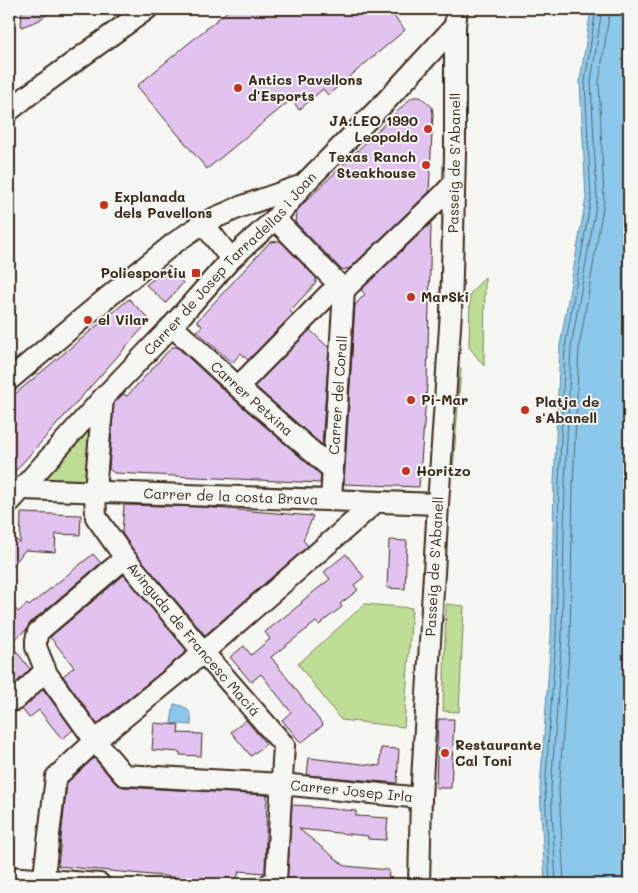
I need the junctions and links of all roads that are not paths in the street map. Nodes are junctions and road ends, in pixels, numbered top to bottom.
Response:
1 (147, 9) edge
2 (456, 18) edge
3 (9, 110) edge
4 (454, 182) junction
5 (304, 184) junction
6 (275, 219) junction
7 (202, 223) junction
8 (231, 260) junction
9 (344, 290) junction
10 (172, 326) junction
11 (9, 380) edge
12 (238, 387) junction
13 (103, 398) junction
14 (333, 470) junction
15 (23, 489) junction
16 (95, 491) junction
17 (331, 500) junction
18 (376, 502) junction
19 (9, 503) edge
20 (438, 504) junction
21 (125, 558) junction
22 (203, 652) junction
23 (45, 671) junction
24 (15, 700) dead end
25 (95, 741) junction
26 (281, 784) junction
27 (421, 798) junction
28 (9, 877) edge
29 (43, 882) edge
30 (273, 883) edge
31 (100, 884) edge
32 (419, 884) edge

1 - 3 street
2 - 4 street, Passeig de S'Abanell
2 - 5 street, Carrer de Josep Tarradellas i Joan
4 - 9 street
4 - 20 street, Passeig de S'Abanell
5 - 6 street, Carrer de Josep Tarradellas i Joan
5 - 7 street
6 - 8 street, Carrer de Josep Tarradellas i Joan
6 - 9 street
7 - 8 street
7 - 11 street
8 - 10 street, Carrer de Josep Tarradellas i Joan
9 - 12 street
9 - 14 street, Carrer del Corall
10 - 12 street, Carrer Petxina
10 - 13 street, Carrer de Josep Tarradellas i Joan
12 - 14 street, Carrer Petxina
13 - 15 street, Carrer de Josep Tarradellas i Joan
13 - 16 street, Avinguda de Francesc Maciá
14 - 17 street, Carrer del Corall
15 - 16 street, Carrer de la costa Brava
15 - 19 street, Carrer de Josep Tarradellas i Joan
16 - 17 street, Carrer de la costa Brava
16 - 21 street, Avinguda de Francesc Maciá
17 - 18 street, Carrer de la costa Brava
18 - 20 street, Carrer de la costa Brava
18 - 22 street
20 - 27 street, Passeig de S'Abanell
21 - 22 street, Avinguda de Francesc Maciá
21 - 23 street, Carrer Josep Irla
22 - 25 street
22 - 26 street, Avinguda de Francesc Maciá
23 - 24 street
23 - 25 street, Carrer Josep Irla
25 - 26 street, Carrer Josep Irla
25 - 29 street
26 - 27 street, Carrer Josep Irla
26 - 30 street, Avinguda de Francesc Maciá
27 - 32 street, Passeig de S'Abanell
28 - 29 street
29 - 31 street

